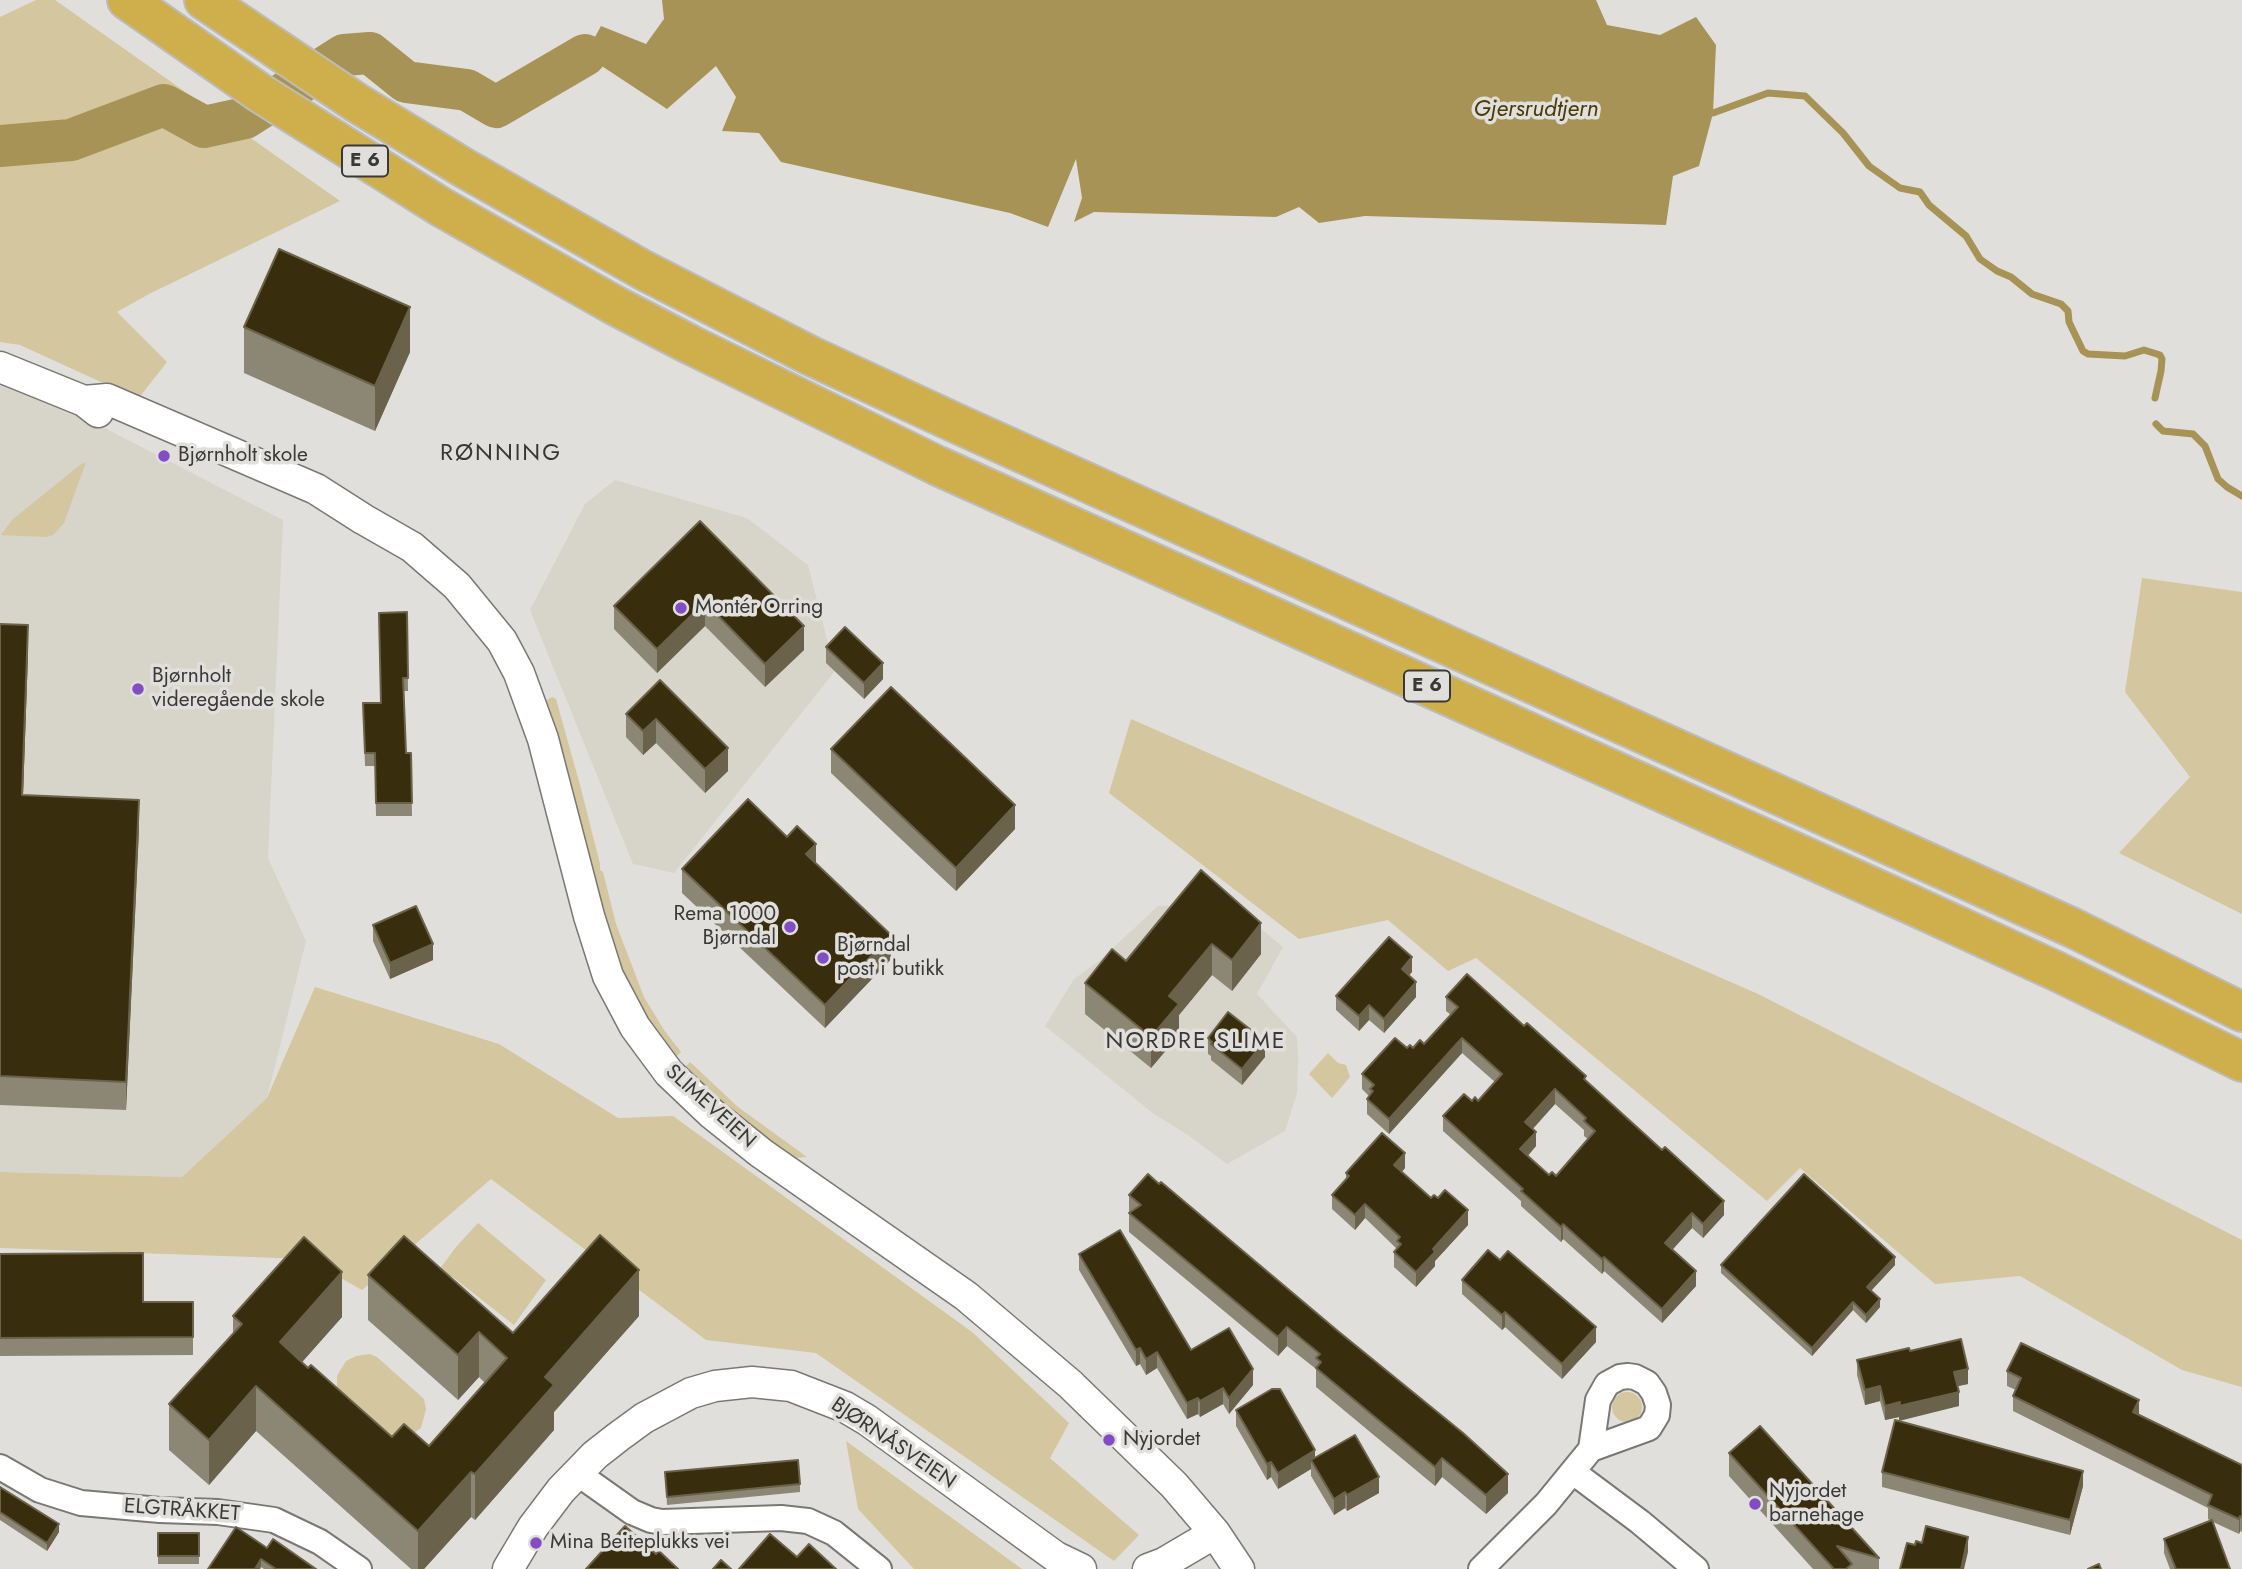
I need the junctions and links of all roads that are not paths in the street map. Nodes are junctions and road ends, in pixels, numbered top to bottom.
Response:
1 (127, 0) edge
2 (204, 0) edge
3 (0, 368) edge
4 (2242, 1012) edge
5 (2242, 1062) edge
6 (1591, 1449) dead end
7 (0, 1466) edge
8 (1573, 1472) junction
9 (577, 1473) junction
10 (1215, 1533) junction
11 (1484, 1565) edge
12 (359, 1569) edge
13 (508, 1569) edge
14 (878, 1569) edge
15 (1081, 1569) edge
16 (1148, 1569) edge
17 (1239, 1569) edge
18 (1696, 1569) edge

1 - 5 highway, E 6
2 - 4 highway, E 6
3 - 10 street, SLIMEVEIEN
6 - 8 street
7 - 12 street, ELGTRÅKKET
8 - 11 street
8 - 18 street
9 - 13 street, BJØRNÅSVEIEN
9 - 14 street
9 - 15 street, BJØRNÅSVEIEN
10 - 16 street
10 - 17 street, SLIMEVEIEN

